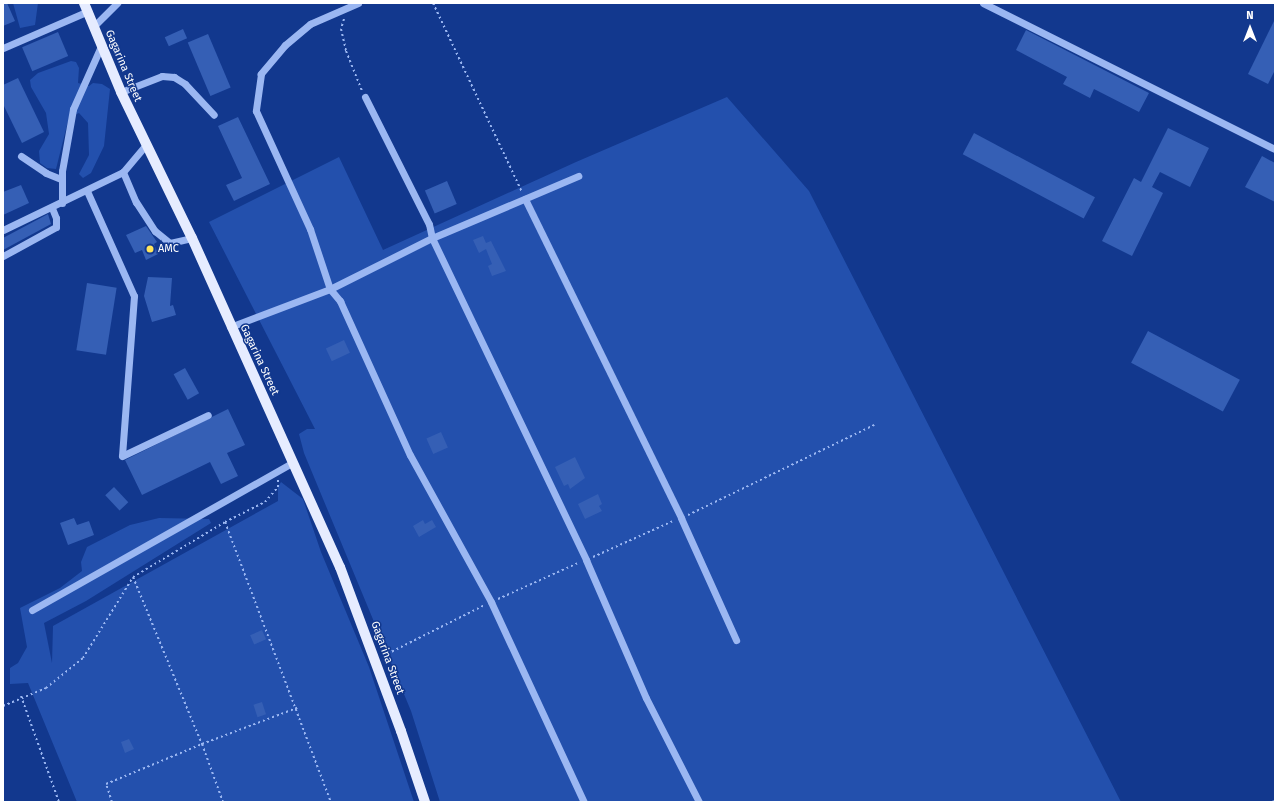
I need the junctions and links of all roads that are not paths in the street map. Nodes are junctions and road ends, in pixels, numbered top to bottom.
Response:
1 (117, 3) edge
2 (358, 3) edge
3 (984, 3) edge
4 (86, 7) edge
5 (94, 26) junction
6 (101, 46) junction
7 (3, 48) edge
8 (121, 92) junction
9 (365, 97) road end
10 (214, 115) dead end
11 (146, 145) junction
12 (1275, 149) edge
13 (21, 156) dead end
14 (123, 172) junction
15 (578, 176) dead end
16 (61, 179) junction
17 (87, 190) junction
18 (525, 199) junction
19 (62, 203) junction
20 (52, 208) junction
21 (3, 230) edge
22 (192, 238) junction
23 (432, 238) junction
24 (3, 256) edge
25 (330, 288) junction
26 (230, 327) junction
27 (208, 415) dead end
28 (292, 463) junction
29 (32, 610) dead end
30 (736, 640) dead end
31 (425, 802) edge
32 (584, 802) edge
33 (699, 802) edge

1 - 5 street
2 - 25 street
3 - 12 street
4 - 5 main road, Gagarina Street
4 - 7 street
5 - 6 main road, Gagarina Street
6 - 8 main road, Gagarina Street
6 - 16 street
8 - 10 street
8 - 11 main road, Gagarina Street
9 - 23 street
11 - 14 street
11 - 22 main road, Gagarina Street
13 - 16 street
14 - 17 street
14 - 22 street
15 - 18 street
16 - 19 street
17 - 19 street
17 - 27 street
18 - 23 street
18 - 30 street
19 - 20 street
20 - 21 street
20 - 24 street
22 - 26 main road, Gagarina Street
23 - 25 street
23 - 33 street
25 - 26 street
25 - 32 street
26 - 28 main road, Gagarina Street
28 - 29 street
28 - 31 main road, Gagarina Street

